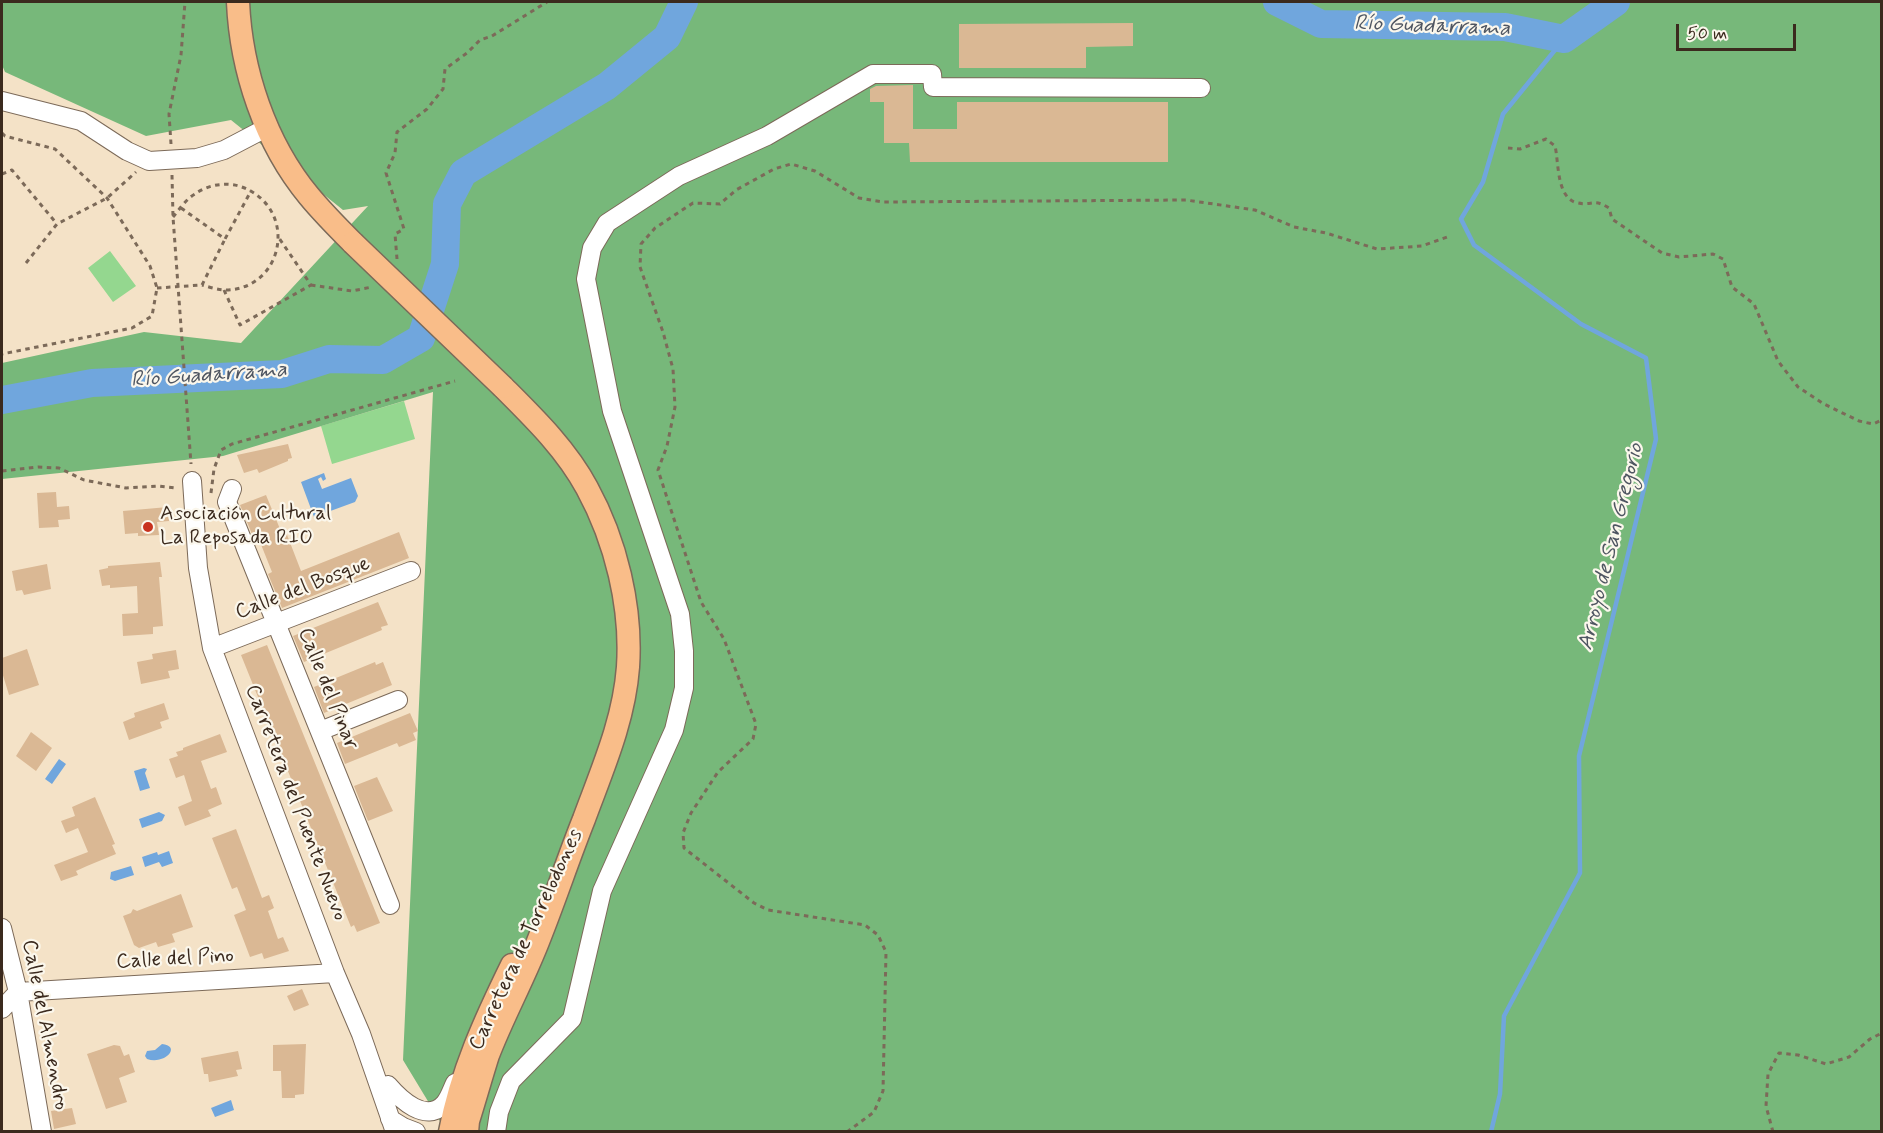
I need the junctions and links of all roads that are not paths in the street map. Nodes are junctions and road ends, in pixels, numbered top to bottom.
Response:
1 (238, 2) edge
2 (1201, 88) dead end
3 (2, 100) edge
4 (267, 127) junction
5 (232, 489) dead end
6 (199, 492) road end
7 (411, 572) dead end
8 (276, 623) junction
9 (212, 648) junction
10 (398, 700) dead end
11 (320, 731) junction
12 (584, 818) junction
13 (390, 905) dead end
14 (2, 928) edge
15 (335, 973) junction
16 (18, 992) junction
17 (2, 1009) edge
18 (480, 1030) junction
19 (361, 1034) junction
20 (388, 1085) junction
21 (392, 1125) edge
22 (42, 1131) edge
23 (416, 1131) edge
24 (452, 1131) edge
25 (496, 1131) edge

1 - 4 main road
2 - 25 street
3 - 4 street
4 - 12 main road, Carretera de Torrelodones, bridge
5 - 8 street, Calle del Pinar
6 - 9 street, Carretera del Puente Nuevo
7 - 8 street, Calle del Bosque
8 - 9 street, Calle del Bosque
8 - 11 street, Calle del Pinar
9 - 15 street, Carretera del Puente Nuevo
10 - 11 street
11 - 13 street, Calle del Pinar
12 - 18 main road, Carretera de Torrelodones
12 - 24 main road, Carretera de Torrelodones
14 - 16 street, Calle del Almendro
15 - 16 street, Calle del Pino
15 - 19 street, Carretera del Puente Nuevo
16 - 17 street
16 - 22 street, Calle del Almendro
18 - 20 street
18 - 24 main road, Carretera de Torrelodones
19 - 20 street
19 - 21 street, Carretera del Puente Nuevo
20 - 24 street
21 - 23 street

